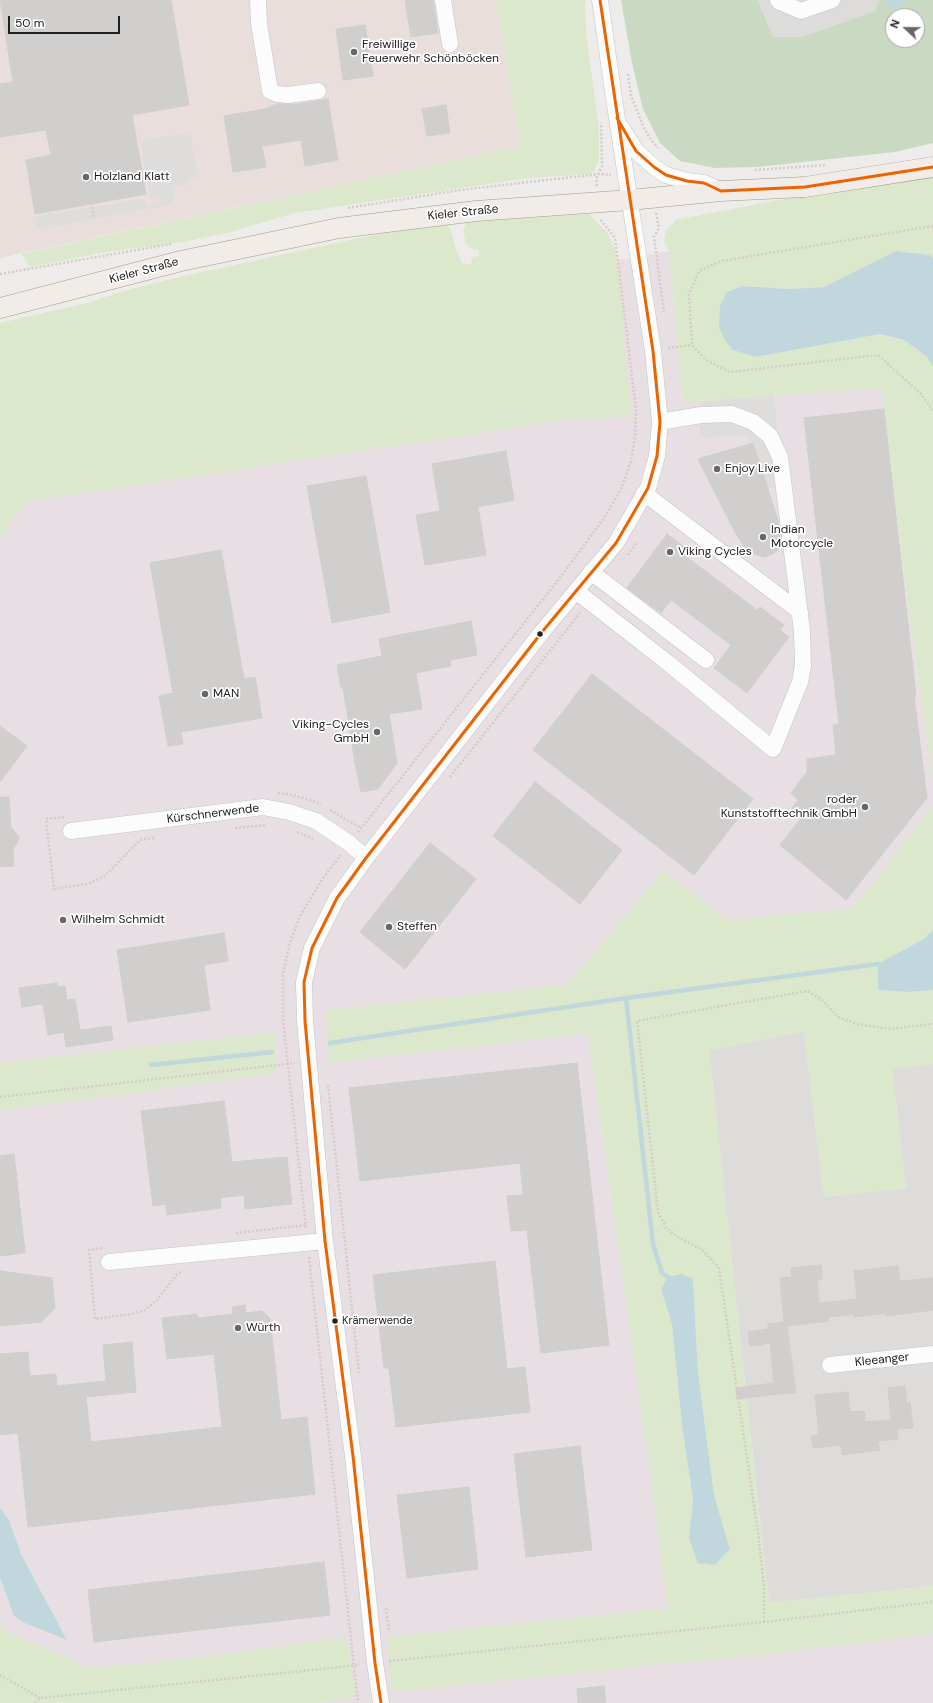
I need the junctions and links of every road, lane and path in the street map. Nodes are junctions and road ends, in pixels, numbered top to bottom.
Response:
1 (258, 0) edge
2 (443, 0) edge
3 (600, 0) edge
4 (778, 0) edge
5 (832, 0) edge
6 (450, 44) dead end
7 (627, 73) dead end
8 (318, 91) dead end
9 (614, 98) junction
10 (618, 122) junction
11 (659, 149) dead end
12 (831, 164) dead end
13 (933, 167) edge
14 (752, 171) dead end
15 (598, 174) junction
16 (477, 188) dead end
17 (721, 191) junction
18 (653, 197) junction
19 (630, 200) junction
20 (598, 201) junction
21 (91, 204) dead end
22 (94, 219) dead end
23 (933, 226) edge
24 (0, 308) edge
25 (665, 317) dead end
26 (667, 340) dead end
27 (692, 345) junction
28 (661, 349) junction
29 (669, 356) dead end
30 (933, 410) edge
31 (660, 422) junction
32 (644, 494) junction
33 (637, 541) dead end
34 (626, 558) dead end
35 (591, 572) junction
36 (576, 591) junction
37 (589, 602) junction
38 (800, 612) junction
39 (684, 643) junction
40 (706, 660) dead end
41 (668, 663) junction
42 (449, 779) dead end
43 (71, 831) dead end
44 (349, 843) junction
45 (366, 858) junction
46 (933, 1024) edge
47 (309, 1061) junction
48 (288, 1064) junction
49 (327, 1080) dead end
50 (0, 1097) edge
51 (325, 1241) junction
52 (308, 1243) junction
53 (109, 1262) dead end
54 (933, 1354) edge
55 (830, 1365) dead end
56 (360, 1378) dead end
57 (386, 1602) dead end
58 (933, 1602) edge
59 (764, 1622) junction
60 (389, 1638) dead end
61 (391, 1653) dead end
62 (392, 1661) junction
63 (375, 1663) junction
64 (354, 1665) junction
65 (392, 1667) dead end
66 (0, 1675) edge
67 (40, 1698) junction
68 (35, 1703) edge
69 (358, 1703) edge
70 (381, 1703) edge

1 - 8 street
2 - 6 street
3 - 9 street
4 - 5 street
7 - 11 path
9 - 10 street
9 - 15 path
10 - 17 street
10 - 19 street
12 - 14 path
13 - 17 main road, Kieler Straße
15 - 16 path
15 - 20 path
17 - 18 main road, Kieler Straße
18 - 19 main road, Kieler Straße
18 - 25 path
19 - 20 main road, Kieler Straße
19 - 28 street
20 - 24 main road, Kieler Straße
20 - 44 path
21 - 22 path
23 - 27 path
26 - 28 path
27 - 28 path
27 - 30 path
28 - 29 path
28 - 31 street
31 - 32 street
31 - 38 street
32 - 35 street
32 - 38 street
33 - 34 path
35 - 36 street
35 - 39 street
36 - 37 street
36 - 45 street
37 - 41 street
37 - 42 path
38 - 41 street
39 - 40 street
39 - 41 street
43 - 44 street, Kürschnerwende
44 - 45 street, Kürschnerwende
44 - 48 path
45 - 47 street
46 - 59 path
47 - 48 path
47 - 51 street
48 - 50 path
48 - 52 path
49 - 56 path
51 - 52 street
51 - 63 street
52 - 53 street
52 - 64 path
54 - 55 street, Kleeanger
57 - 60 path
58 - 59 path
59 - 62 path
61 - 62 path
62 - 63 path
62 - 65 path
63 - 64 path
63 - 70 street
64 - 67 path
64 - 69 path
66 - 67 path
67 - 68 path

